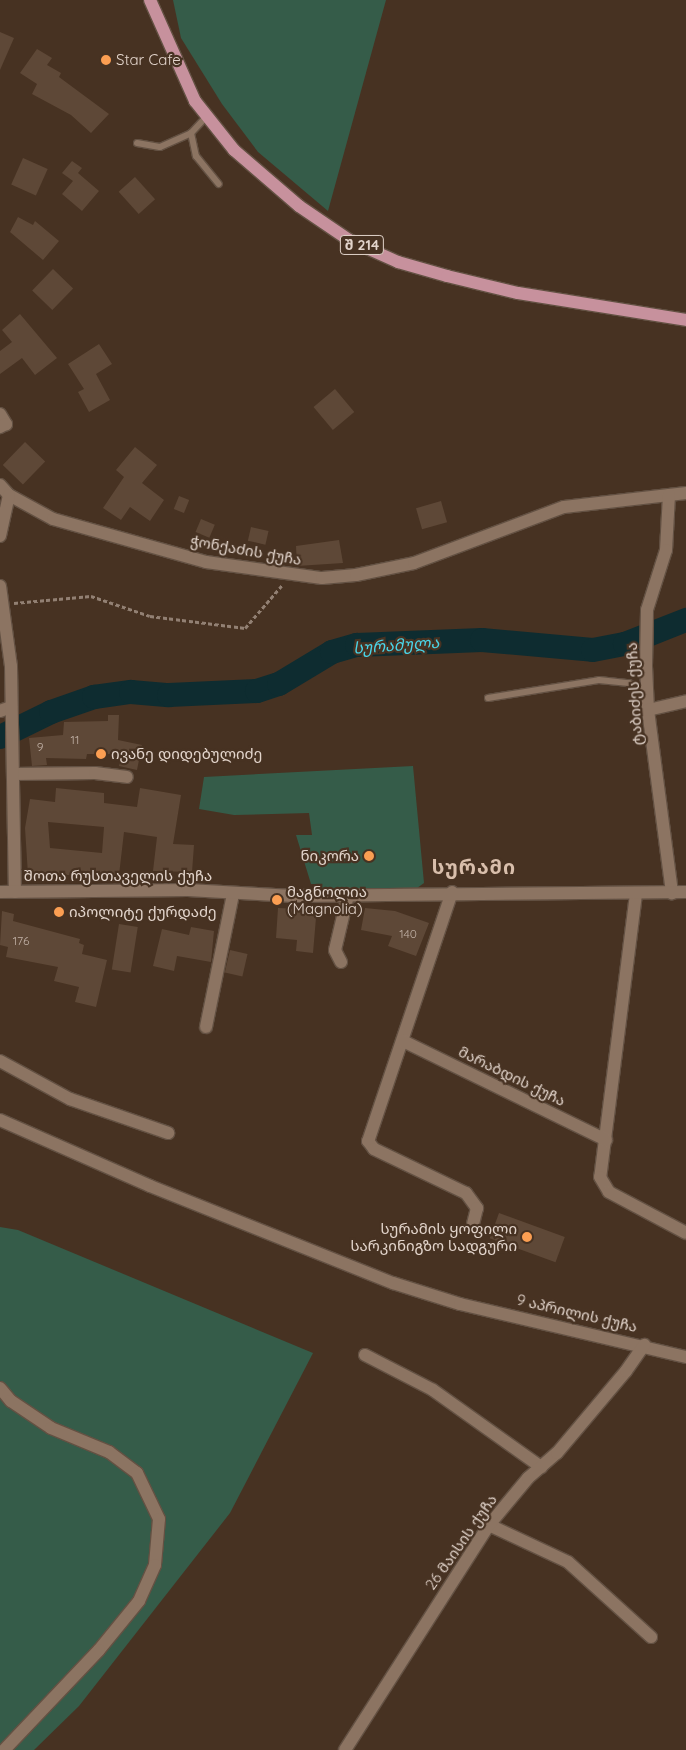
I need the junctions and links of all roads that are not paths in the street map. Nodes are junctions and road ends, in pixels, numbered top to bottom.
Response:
1 (150, 0) edge
2 (207, 116) junction
3 (191, 133) junction
4 (137, 143) dead end
5 (218, 184) dead end
6 (686, 320) edge
7 (0, 414) edge
8 (0, 427) edge
9 (0, 485) edge
10 (686, 493) edge
11 (9, 495) junction
12 (669, 495) junction
13 (0, 536) edge
14 (0, 586) edge
15 (647, 691) junction
16 (488, 698) dead end
17 (686, 701) edge
18 (7, 710) edge
19 (648, 710) junction
20 (13, 774) junction
21 (127, 777) dead end
22 (0, 892) edge
23 (15, 892) junction
24 (452, 892) junction
25 (686, 892) edge
26 (672, 893) junction
27 (233, 894) junction
28 (636, 894) junction
29 (348, 895) junction
30 (341, 962) dead end
31 (206, 1027) dead end
32 (403, 1041) junction
33 (0, 1061) edge
34 (5, 1121) edge
35 (168, 1133) dead end
36 (606, 1140) junction
37 (473, 1224) dead end
38 (686, 1233) edge
39 (644, 1345) junction
40 (365, 1355) dead end
41 (686, 1357) edge
42 (0, 1388) edge
43 (541, 1467) junction
44 (489, 1525) junction
45 (651, 1637) dead end
46 (4, 1750) edge
47 (345, 1750) edge

1 - 2 main road, შ 214
2 - 3 lane
2 - 6 main road, შ 214
3 - 4 lane
3 - 5 lane
7 - 8 street
9 - 11 street, ჭონქაძის ქუჩა
10 - 12 street, ჭონქაძის ქუჩა
11 - 12 street, ჭონქაძის ქუჩა
11 - 13 street
12 - 15 street, ტაბიძეს ქუჩა
14 - 18 street
15 - 16 lane
15 - 19 street, ტაბიძეს ქუჩა
17 - 19 street
18 - 20 street
19 - 26 street, ტაბიძეს ქუჩა
20 - 21 street
20 - 23 street
22 - 23 street, შოთა რუსთაველის ქუჩა
23 - 27 street, შოთა რუსთაველის ქუჩა
24 - 28 street, შოთა რუსთაველის ქუჩა
24 - 29 street, შოთა რუსთაველის ქუჩა
24 - 32 street
25 - 26 street, შოთა რუსთაველის ქუჩა
26 - 28 street, შოთა რუსთაველის ქუჩა
27 - 29 street, შოთა რუსთაველის ქუჩა
27 - 31 street
28 - 36 street
29 - 30 street
32 - 36 street, მარაბდის ქუჩა
32 - 37 street
33 - 35 street
34 - 39 street, 9 აპრილის ქუჩა
36 - 38 street
39 - 41 street, 9 აპრილის ქუჩა
39 - 43 street, 26 მაისის ქუჩა
40 - 43 street
42 - 46 street
43 - 44 street, 26 მაისის ქუჩა
44 - 45 street
44 - 47 street, 26 მაისის ქუჩა

